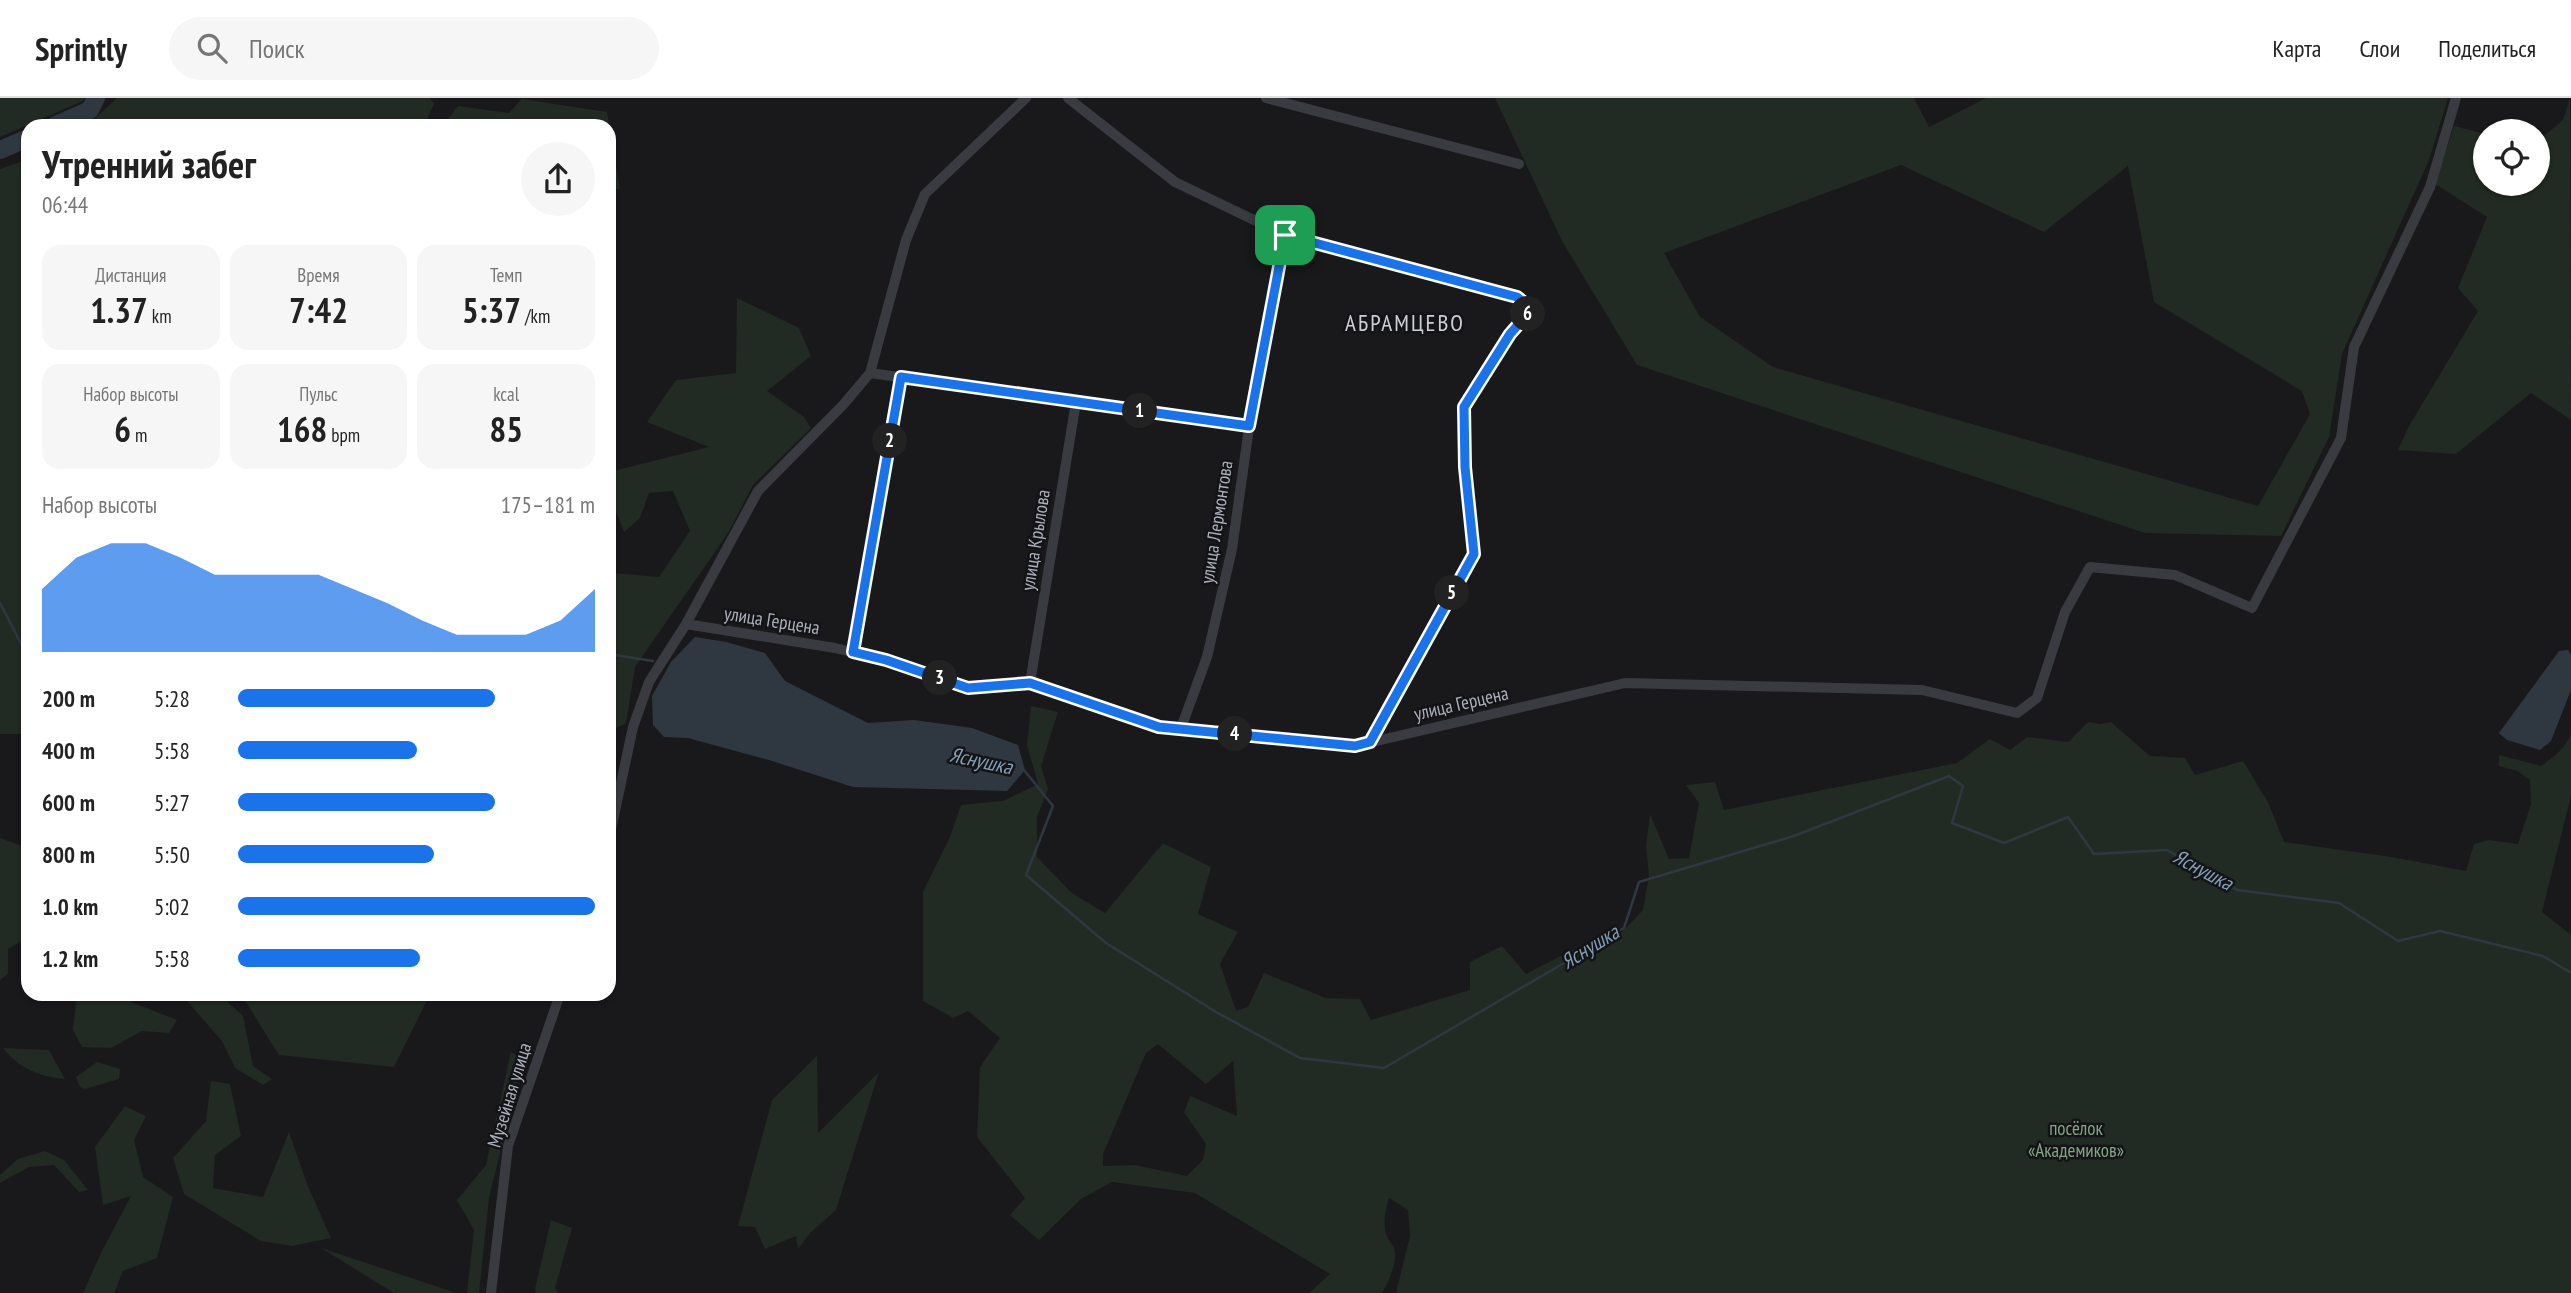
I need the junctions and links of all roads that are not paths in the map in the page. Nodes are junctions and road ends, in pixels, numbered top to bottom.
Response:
1 (1026, 98) edge
2 (1068, 98) edge
3 (1266, 98) edge
4 (2456, 98) edge
5 (1519, 164) dead end
6 (1285, 235) junction
7 (870, 373) junction
8 (901, 377) junction
9 (1076, 402) junction
10 (1249, 426) junction
11 (686, 624) junction
12 (853, 652) junction
13 (1030, 683) junction
14 (1181, 728) junction
15 (1370, 742) junction
16 (616, 808) edge
17 (559, 1001) edge
18 (491, 1293) edge

1 - 7 street
2 - 6 street
3 - 5 street
4 - 15 street, улица Герцена
6 - 10 street, улица Лермонтова
6 - 15 street
7 - 8 street
7 - 11 street
8 - 9 street
8 - 12 street
9 - 10 street
9 - 13 street, улица Крылова
10 - 14 street, улица Лермонтова
11 - 12 street, улица Герцена
11 - 16 street
12 - 13 street, улица Герцена
13 - 14 street, улица Герцена
14 - 15 street, улица Герцена
17 - 18 street, Музейная улица

